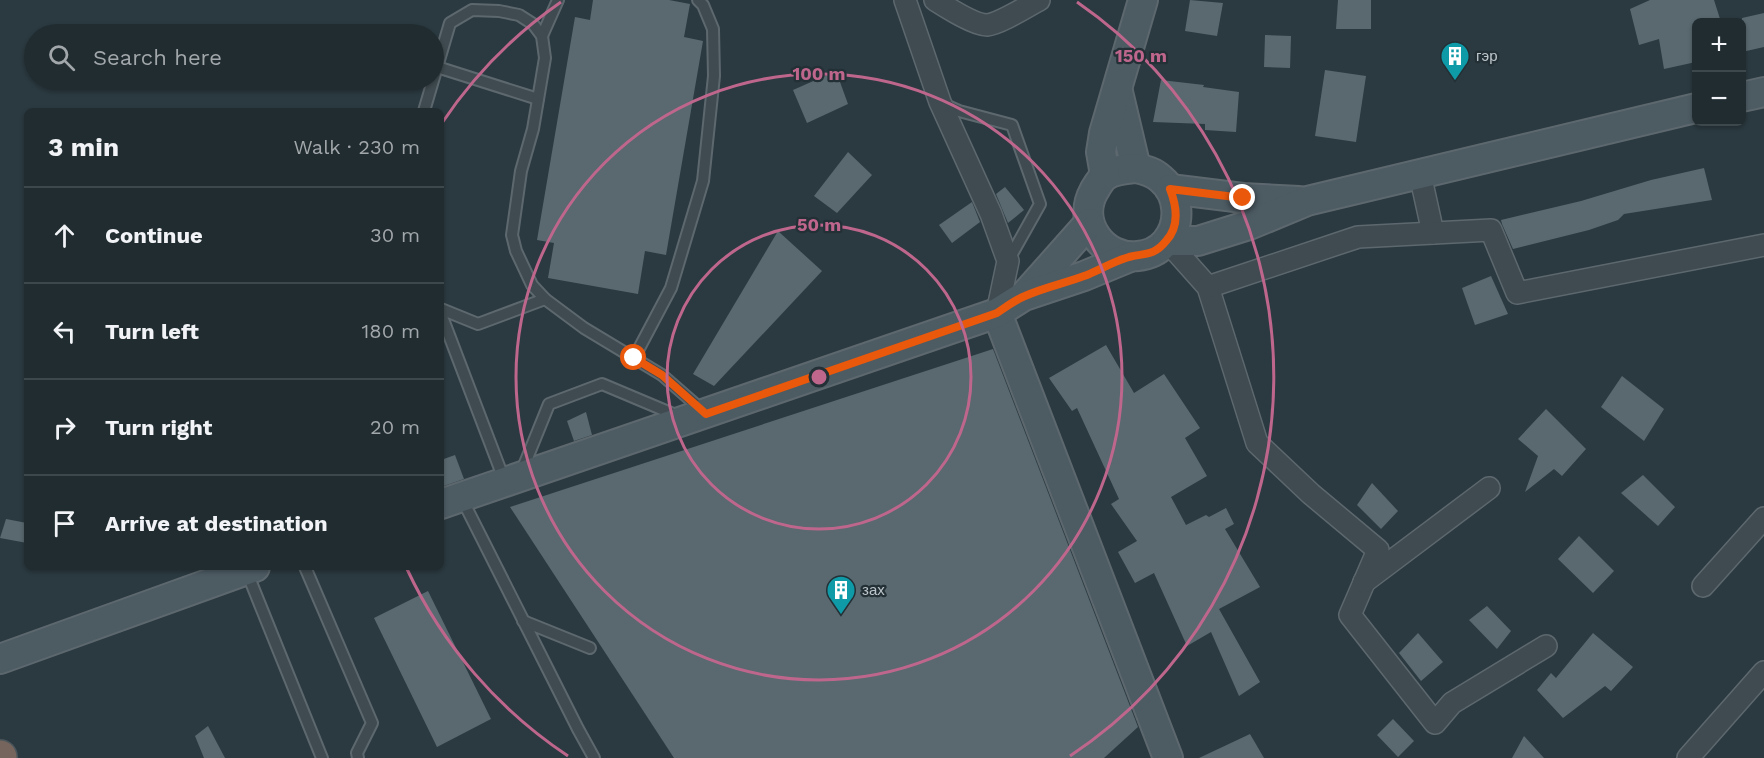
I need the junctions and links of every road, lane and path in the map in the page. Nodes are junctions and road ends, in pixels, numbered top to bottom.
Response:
1 (558, 0) edge
2 (698, 0) edge
3 (905, 0) edge
4 (935, 0) edge
5 (1040, 0) edge
6 (1143, 0) edge
7 (542, 36) junction
8 (444, 43) edge
9 (444, 69) edge
10 (430, 90) edge
11 (1118, 90) junction
12 (1764, 92) edge
13 (1746, 97) edge
14 (538, 99) junction
15 (940, 102) junction
16 (424, 108) edge
17 (1692, 109) edge
18 (1136, 168) junction
19 (1420, 174) junction
20 (1105, 175) junction
21 (1170, 189) junction
22 (1307, 201) junction
23 (1089, 223) junction
24 (1433, 233) junction
25 (1167, 241) junction
26 (1764, 245) edge
27 (1130, 257) junction
28 (1008, 261) junction
29 (1208, 287) junction
30 (1024, 296) junction
31 (545, 299) junction
32 (444, 310) edge
33 (997, 313) junction
34 (444, 321) edge
35 (634, 358) junction
36 (698, 417) junction
37 (512, 480) junction
38 (1489, 488) dead end
39 (451, 500) edge
40 (1764, 518) edge
41 (245, 570) edge
42 (252, 570) edge
43 (306, 570) edge
44 (1364, 583) junction
45 (1703, 586) dead end
46 (523, 621) junction
47 (1546, 646) dead end
48 (590, 648) dead end
49 (0, 658) edge
50 (1764, 672) edge
51 (322, 758) edge
52 (358, 758) edge
53 (594, 758) edge
54 (1168, 758) edge
55 (1688, 758) edge

1 - 7 lane
2 - 35 lane
3 - 15 street
4 - 5 street
6 - 11 street
7 - 8 lane
7 - 14 lane
9 - 14 lane
10 - 16 lane
11 - 18 street
11 - 20 street
12 - 13 street
14 - 31 lane
15 - 28 street
15 - 28 lane
17 - 19 street
18 - 20 street
18 - 21 street
19 - 22 street
19 - 24 street
20 - 23 street
21 - 22 street
21 - 25 street
22 - 25 street
23 - 27 street
23 - 30 street
24 - 26 street
24 - 29 street
25 - 27 street
25 - 29 street
27 - 30 street
28 - 33 street
29 - 44 street
30 - 33 street
31 - 32 lane
31 - 35 lane
33 - 36 street
33 - 54 street
34 - 37 lane
35 - 36 lane
36 - 37 street
36 - 37 lane
37 - 39 street
38 - 44 street
39 - 46 lane
40 - 45 street
41 - 49 street
42 - 51 lane
43 - 52 lane
44 - 47 street
46 - 48 lane
46 - 53 lane
50 - 55 street

